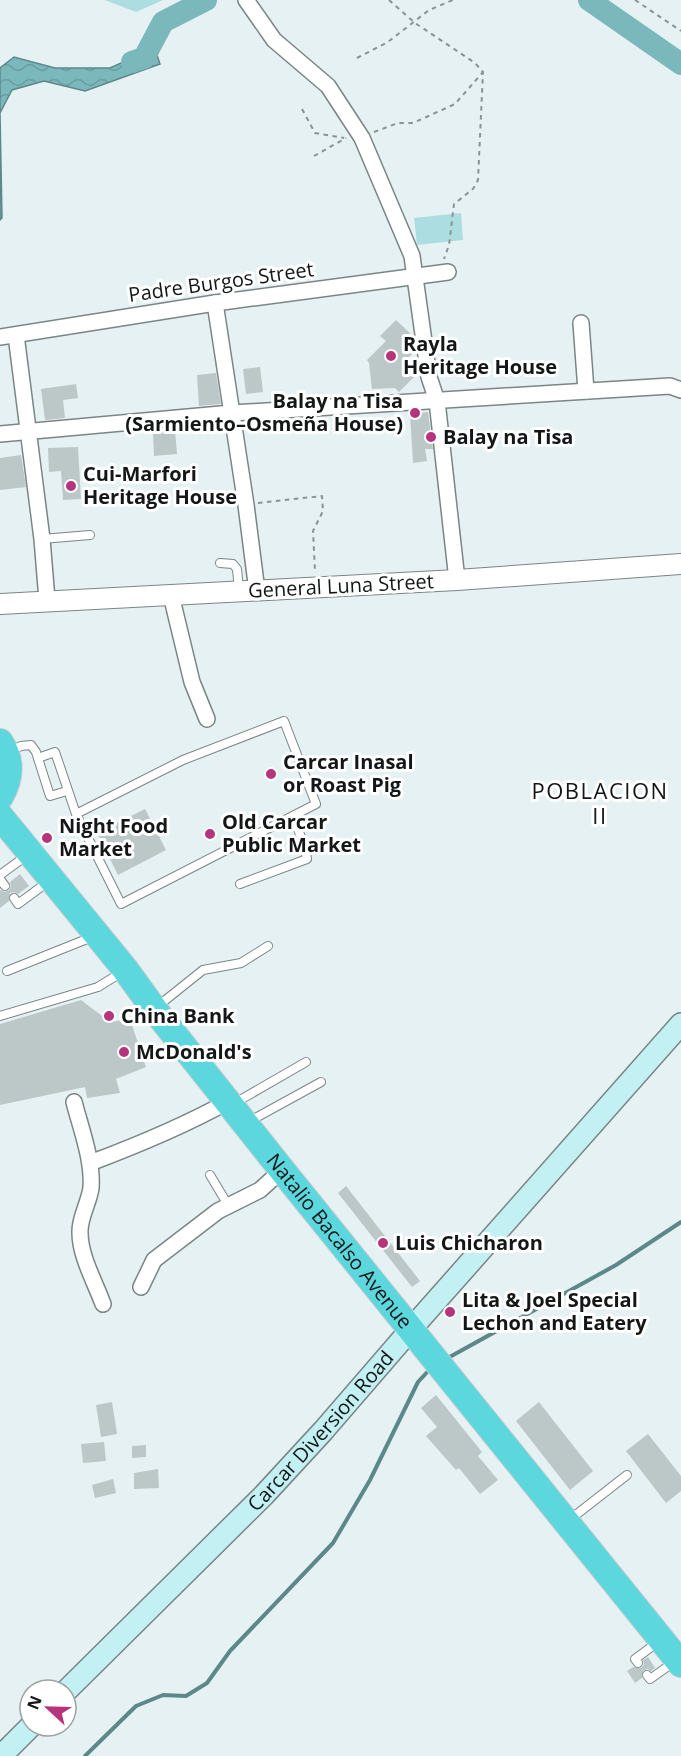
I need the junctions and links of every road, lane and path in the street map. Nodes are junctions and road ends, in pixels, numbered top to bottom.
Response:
1 (246, 0) edge
2 (389, 0) edge
3 (453, 0) edge
4 (635, 0) edge
5 (415, 22) junction
6 (681, 32) edge
7 (357, 58) dead end
8 (483, 72) junction
9 (302, 109) dead end
10 (398, 123) dead end
11 (344, 138) dead end
12 (444, 272) joint
13 (416, 275) junction
14 (215, 303) junction
15 (581, 323) dead end
16 (16, 335) junction
17 (0, 337) edge
18 (681, 390) edge
19 (586, 392) junction
20 (437, 401) junction
21 (232, 413) junction
22 (28, 432) junction
23 (0, 434) edge
24 (246, 505) junction
25 (90, 536) dead end
26 (42, 539) junction
27 (220, 563) dead end
28 (681, 564) edge
29 (457, 580) junction
30 (316, 588) junction
31 (248, 591) junction
32 (171, 595) junction
33 (47, 600) junction
34 (0, 604) edge
35 (207, 719) dead end
36 (3, 748) edge
37 (38, 758) junction
38 (68, 791) junction
39 (0, 797) edge
40 (76, 814) junction
41 (0, 816) edge
42 (293, 817) junction
43 (30, 853) junction
44 (2, 880) edge
45 (51, 880) junction
46 (240, 884) dead end
47 (14, 898) dead end
48 (96, 935) junction
49 (268, 946) dead end
50 (125, 969) junction
51 (7, 971) dead end
52 (154, 1009) junction
53 (0, 1016) edge
54 (681, 1024) edge
55 (306, 1062) dead end
56 (321, 1082) dead end
57 (74, 1102) dead end
58 (236, 1110) junction
59 (90, 1163) junction
60 (282, 1170) junction
61 (210, 1175) dead end
62 (228, 1205) junction
63 (141, 1287) dead end
64 (103, 1304) dead end
65 (412, 1328) junction
66 (627, 1475) dead end
67 (567, 1522) junction
68 (662, 1640) junction
69 (679, 1662) edge
70 (638, 1663) dead end
71 (647, 1675) dead end
72 (78, 1679) edge
73 (19, 1738) edge
74 (1, 1756) edge

1 - 13 street
2 - 5 path
3 - 5 path
4 - 6 path
5 - 7 path
5 - 8 path
8 - 10 path
8 - 12 path
9 - 11 path
12 - 13 street, Padre Burgos Street
13 - 14 street, Padre Burgos Street
13 - 20 street
14 - 16 street, Padre Burgos Street
14 - 21 street
15 - 19 street
16 - 17 street, Padre Burgos Street
16 - 22 street
18 - 19 street
19 - 20 street
20 - 21 street
20 - 29 street
21 - 22 street
21 - 24 street
22 - 23 street
22 - 26 street
24 - 30 path
24 - 31 street
25 - 26 lane
26 - 33 street
27 - 31 lane
28 - 29 street, General Luna Street
29 - 30 street, General Luna Street
30 - 31 street, General Luna Street
31 - 32 street, General Luna Street
32 - 33 street, General Luna Street
32 - 35 street
33 - 34 street, General Luna Street
36 - 37 lane
36 - 39 highway
37 - 38 lane
37 - 38 lane
38 - 40 lane
40 - 42 lane
40 - 42 lane
41 - 43 highway, Natalio Bacalso Avenue
42 - 46 lane
43 - 44 lane
43 - 45 highway, Natalio Bacalso Avenue
45 - 47 lane
45 - 48 highway, Natalio Bacalso Avenue
48 - 50 highway, Natalio Bacalso Avenue
48 - 51 lane
49 - 52 lane
50 - 52 highway, Natalio Bacalso Avenue
50 - 53 lane
52 - 58 highway, Natalio Bacalso Avenue
54 - 65 main road, Carcar Diversion Road
55 - 58 lane
56 - 58 lane
57 - 59 street
58 - 59 street
58 - 60 highway, Natalio Bacalso Avenue
59 - 64 street
60 - 62 street
60 - 65 highway, Natalio Bacalso Avenue
61 - 62 lane
62 - 63 street
65 - 67 highway, Natalio Bacalso Avenue
65 - 72 main road, Carcar Diversion Road
66 - 67 lane
67 - 68 highway, Natalio Bacalso Avenue
68 - 69 highway, Natalio Bacalso Avenue
68 - 70 lane
69 - 71 lane
73 - 74 main road

